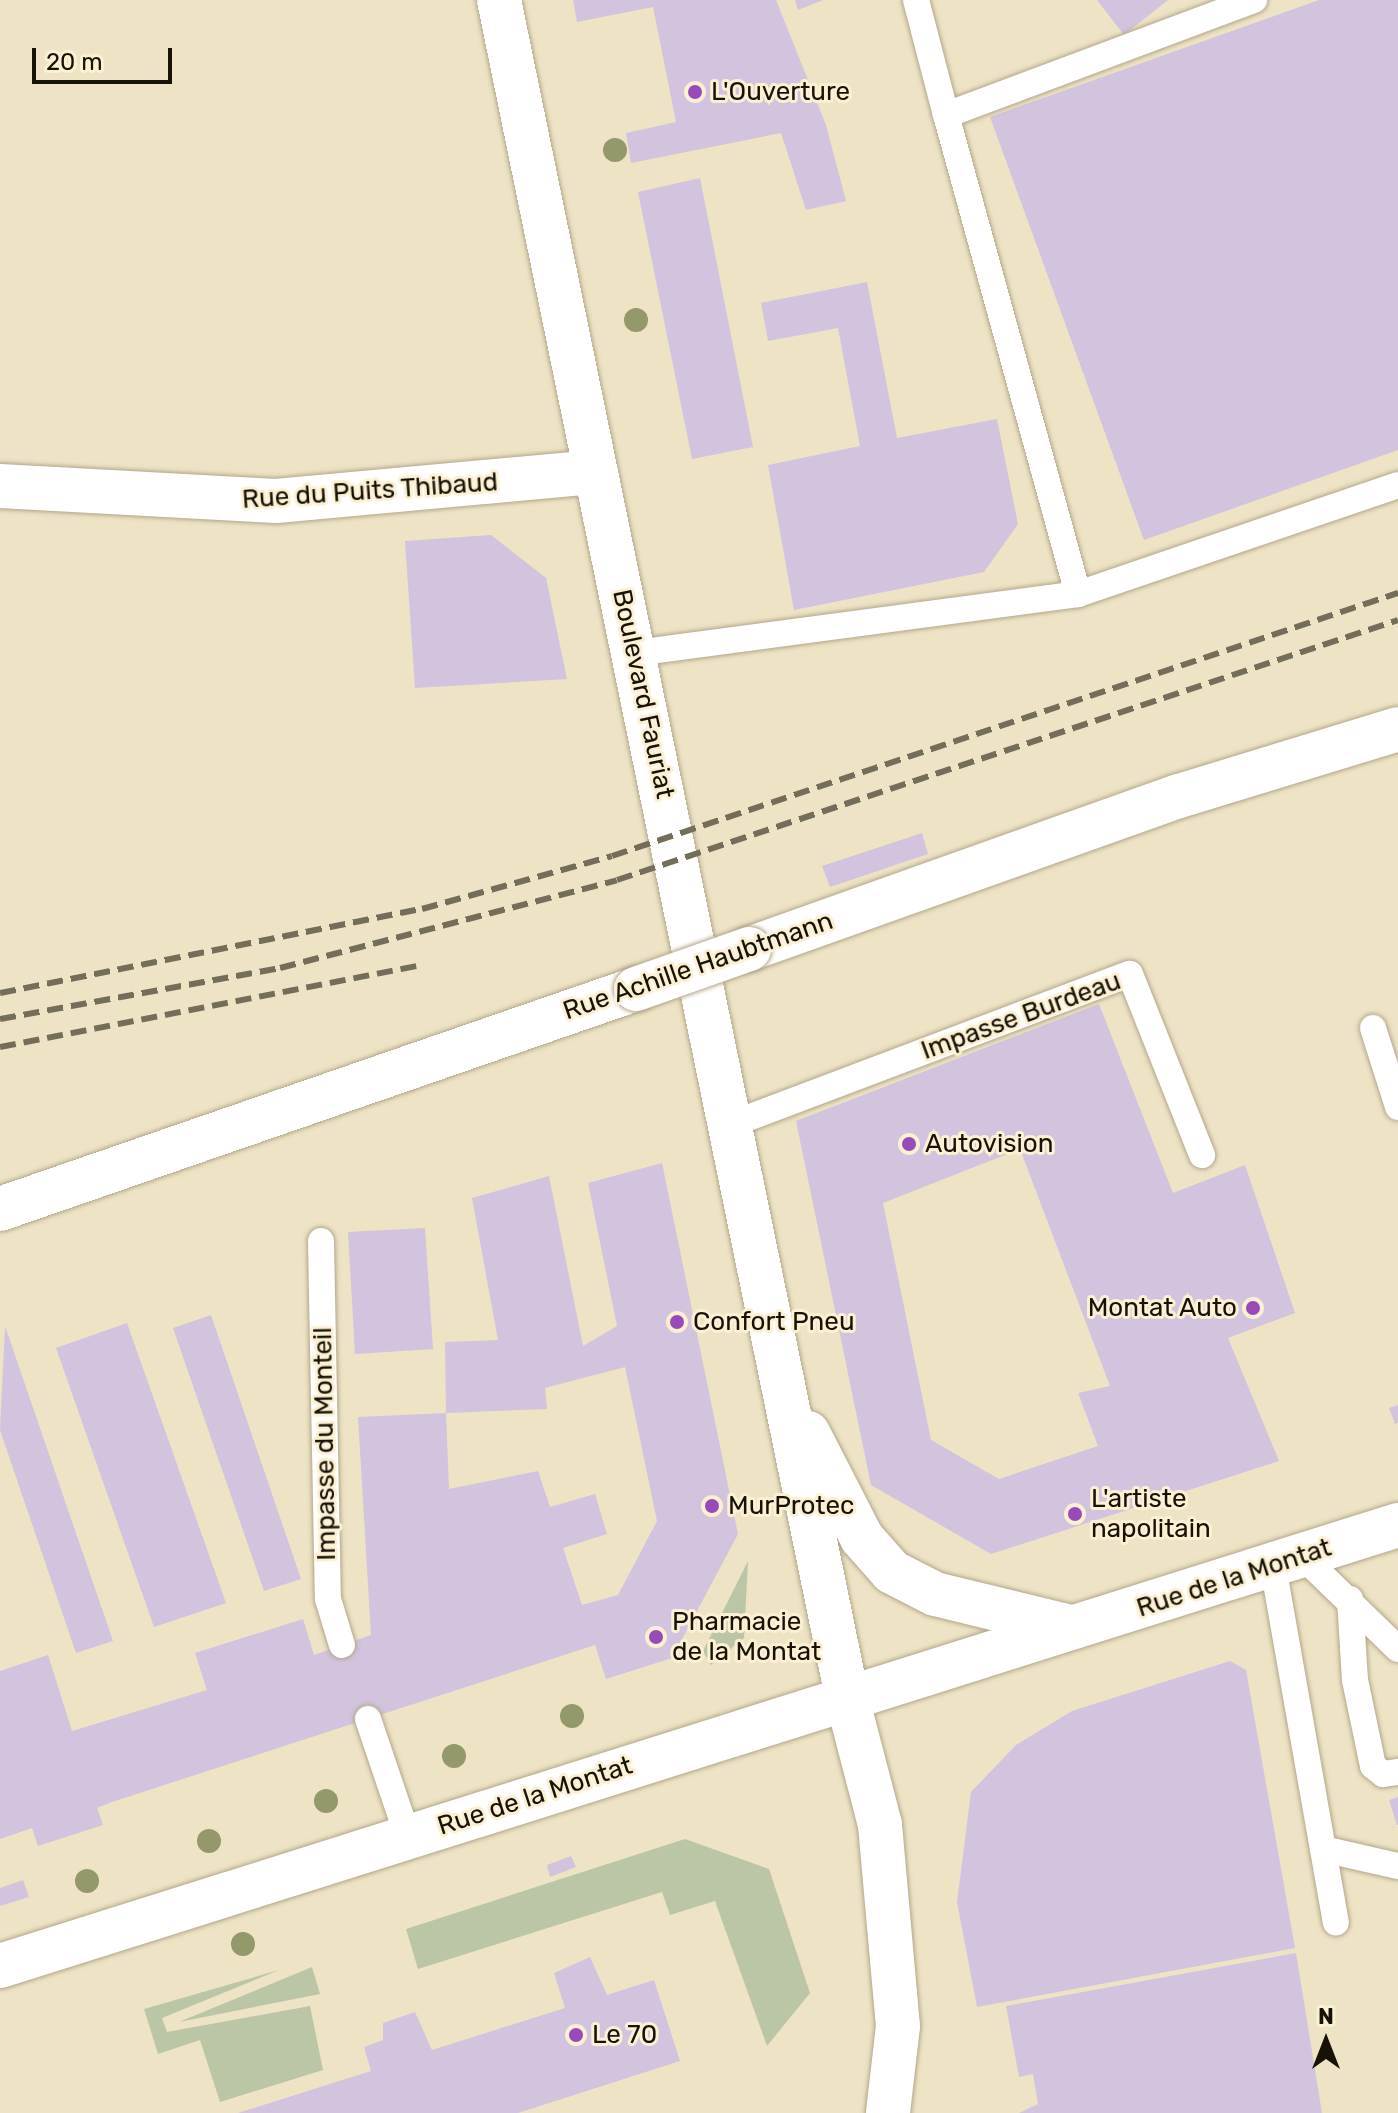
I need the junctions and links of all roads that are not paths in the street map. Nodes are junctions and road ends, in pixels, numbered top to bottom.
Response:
1 (499, 0) edge
2 (916, 0) edge
3 (1254, 0) edge
4 (946, 115) junction
5 (596, 472) junction
6 (1398, 485) edge
7 (0, 486) edge
8 (1078, 594) junction
9 (636, 653) junction
10 (1398, 729) edge
11 (1373, 1028) dead end
12 (1398, 1107) edge
13 (732, 1124) junction
14 (1202, 1155) dead end
15 (0, 1209) edge
16 (321, 1241) dead end
17 (785, 1388) junction
18 (1398, 1525) edge
19 (1288, 1562) junction
20 (1355, 1603) junction
21 (1070, 1627) junction
22 (1398, 1631) edge
23 (342, 1645) dead end
24 (1398, 1649) edge
25 (1398, 1663) edge
26 (848, 1702) junction
27 (368, 1719) dead end
28 (1398, 1772) edge
29 (408, 1837) junction
30 (1323, 1849) junction
31 (1398, 1866) edge
32 (1336, 1922) dead end
33 (0, 1966) edge
34 (888, 2113) edge

1 - 5 main road, Boulevard Fauriat
2 - 4 lane
3 - 4 lane
4 - 8 lane
5 - 7 main road, Rue du Puits Thibaud
5 - 9 main road, Boulevard Fauriat
6 - 8 lane
8 - 9 lane
9 - 13 main road, Boulevard Fauriat
10 - 15 main road, Rue Achille Haubtmann, bridge
11 - 12 lane
13 - 14 lane, Impasse Burdeau
13 - 17 main road, Boulevard Fauriat
16 - 23 lane, Impasse du Monteil
17 - 21 main road, Boulevard Fauriat
17 - 26 main road, Boulevard Fauriat
18 - 19 main road, Rue de la Montat
19 - 20 lane
19 - 21 main road, Rue de la Montat
19 - 30 lane
20 - 22 lane
20 - 24 lane
20 - 25 lane
20 - 28 lane
21 - 26 main road, Rue de la Montat
26 - 29 main road, Rue de la Montat
26 - 34 main road, Boulevard Fauriat
27 - 29 lane
29 - 33 main road, Rue de la Montat
30 - 31 lane
30 - 32 lane

